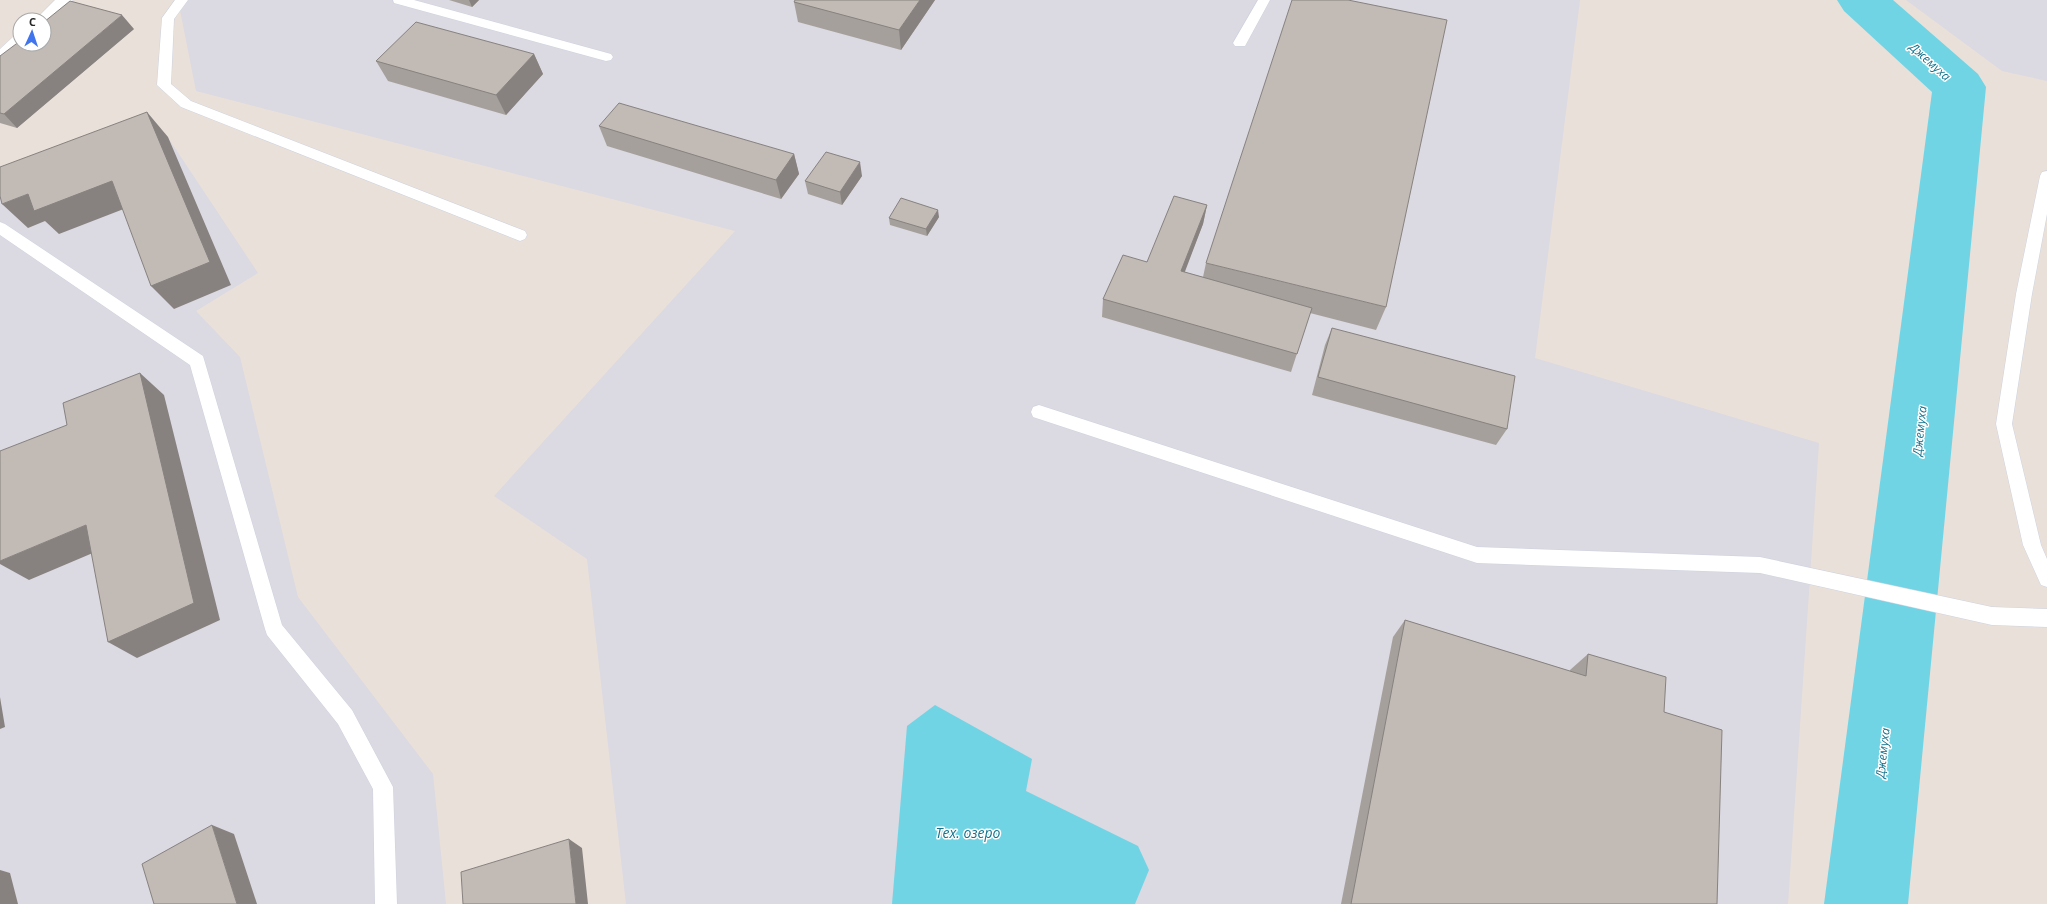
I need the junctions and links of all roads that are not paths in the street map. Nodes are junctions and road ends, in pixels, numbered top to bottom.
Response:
1 (66, 0) edge
2 (182, 0) edge
3 (399, 0) edge
4 (1264, 0) edge
5 (52, 12) edge
6 (1240, 44) dead end
7 (12, 47) edge
8 (606, 57) dead end
9 (0, 58) edge
10 (2047, 176) edge
11 (0, 228) edge
12 (520, 235) dead end
13 (1039, 412) dead end
14 (2047, 579) edge
15 (2047, 618) edge
16 (386, 904) edge

1 - 5 street
2 - 12 lane
3 - 8 lane
4 - 6 lane
7 - 9 street
10 - 14 lane
11 - 16 lane
13 - 15 lane

